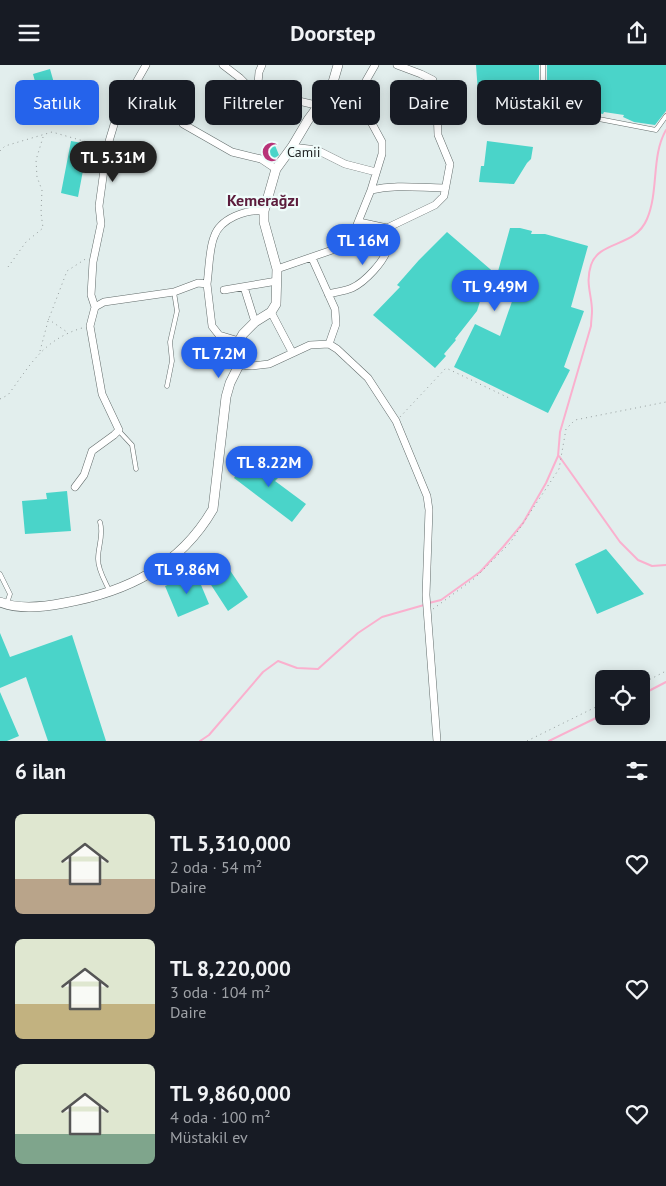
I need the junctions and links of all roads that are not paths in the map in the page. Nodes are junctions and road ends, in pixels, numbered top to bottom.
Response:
1 (146, 65) edge
2 (223, 65) edge
3 (262, 65) edge
4 (338, 65) edge
5 (376, 65) edge
6 (397, 65) edge
7 (544, 65) edge
8 (242, 80) edge
9 (258, 80) edge
10 (334, 80) edge
11 (367, 80) edge
12 (312, 115) edge
13 (666, 116) edge
14 (185, 125) edge
15 (373, 125) edge
16 (292, 147) junction
17 (276, 169) junction
18 (376, 172) junction
19 (446, 188) junction
20 (371, 190) junction
21 (264, 211) junction
22 (359, 222) junction
23 (387, 227) junction
24 (312, 258) junction
25 (277, 269) junction
26 (277, 281) junction
27 (207, 284) junction
28 (244, 287) junction
29 (224, 290) dead end
30 (174, 292) junction
31 (328, 294) junction
32 (95, 307) junction
33 (271, 312) junction
34 (255, 322) junction
35 (239, 341) junction
36 (329, 344) junction
37 (292, 352) junction
38 (239, 365) junction
39 (167, 387) dead end
40 (118, 430) junction
41 (136, 469) dead end
42 (75, 487) dead end
43 (100, 522) dead end
44 (0, 574) edge
45 (110, 592) junction
46 (3, 604) edge
47 (437, 741) edge

1 - 32 street
2 - 8 street
3 - 9 street
4 - 10 street
5 - 11 street
6 - 19 street
7 - 13 lane
12 - 16 street
14 - 17 street
15 - 18 street
16 - 17 street
16 - 18 street
17 - 21 street
18 - 20 street
19 - 20 street
19 - 23 street
20 - 22 street
21 - 25 street
21 - 27 street
22 - 23 street
22 - 24 street
23 - 31 street
24 - 25 street
24 - 31 street
25 - 26 street
26 - 28 street
26 - 33 street
27 - 30 street
27 - 35 street
28 - 29 street
28 - 34 street
30 - 32 street
30 - 39 lane
31 - 36 street
32 - 40 street
33 - 34 street
33 - 37 street
34 - 35 street
35 - 38 street
36 - 37 street
36 - 47 street
37 - 38 street
38 - 45 street
40 - 41 lane
40 - 42 street
43 - 45 lane
44 - 46 lane
45 - 46 street

